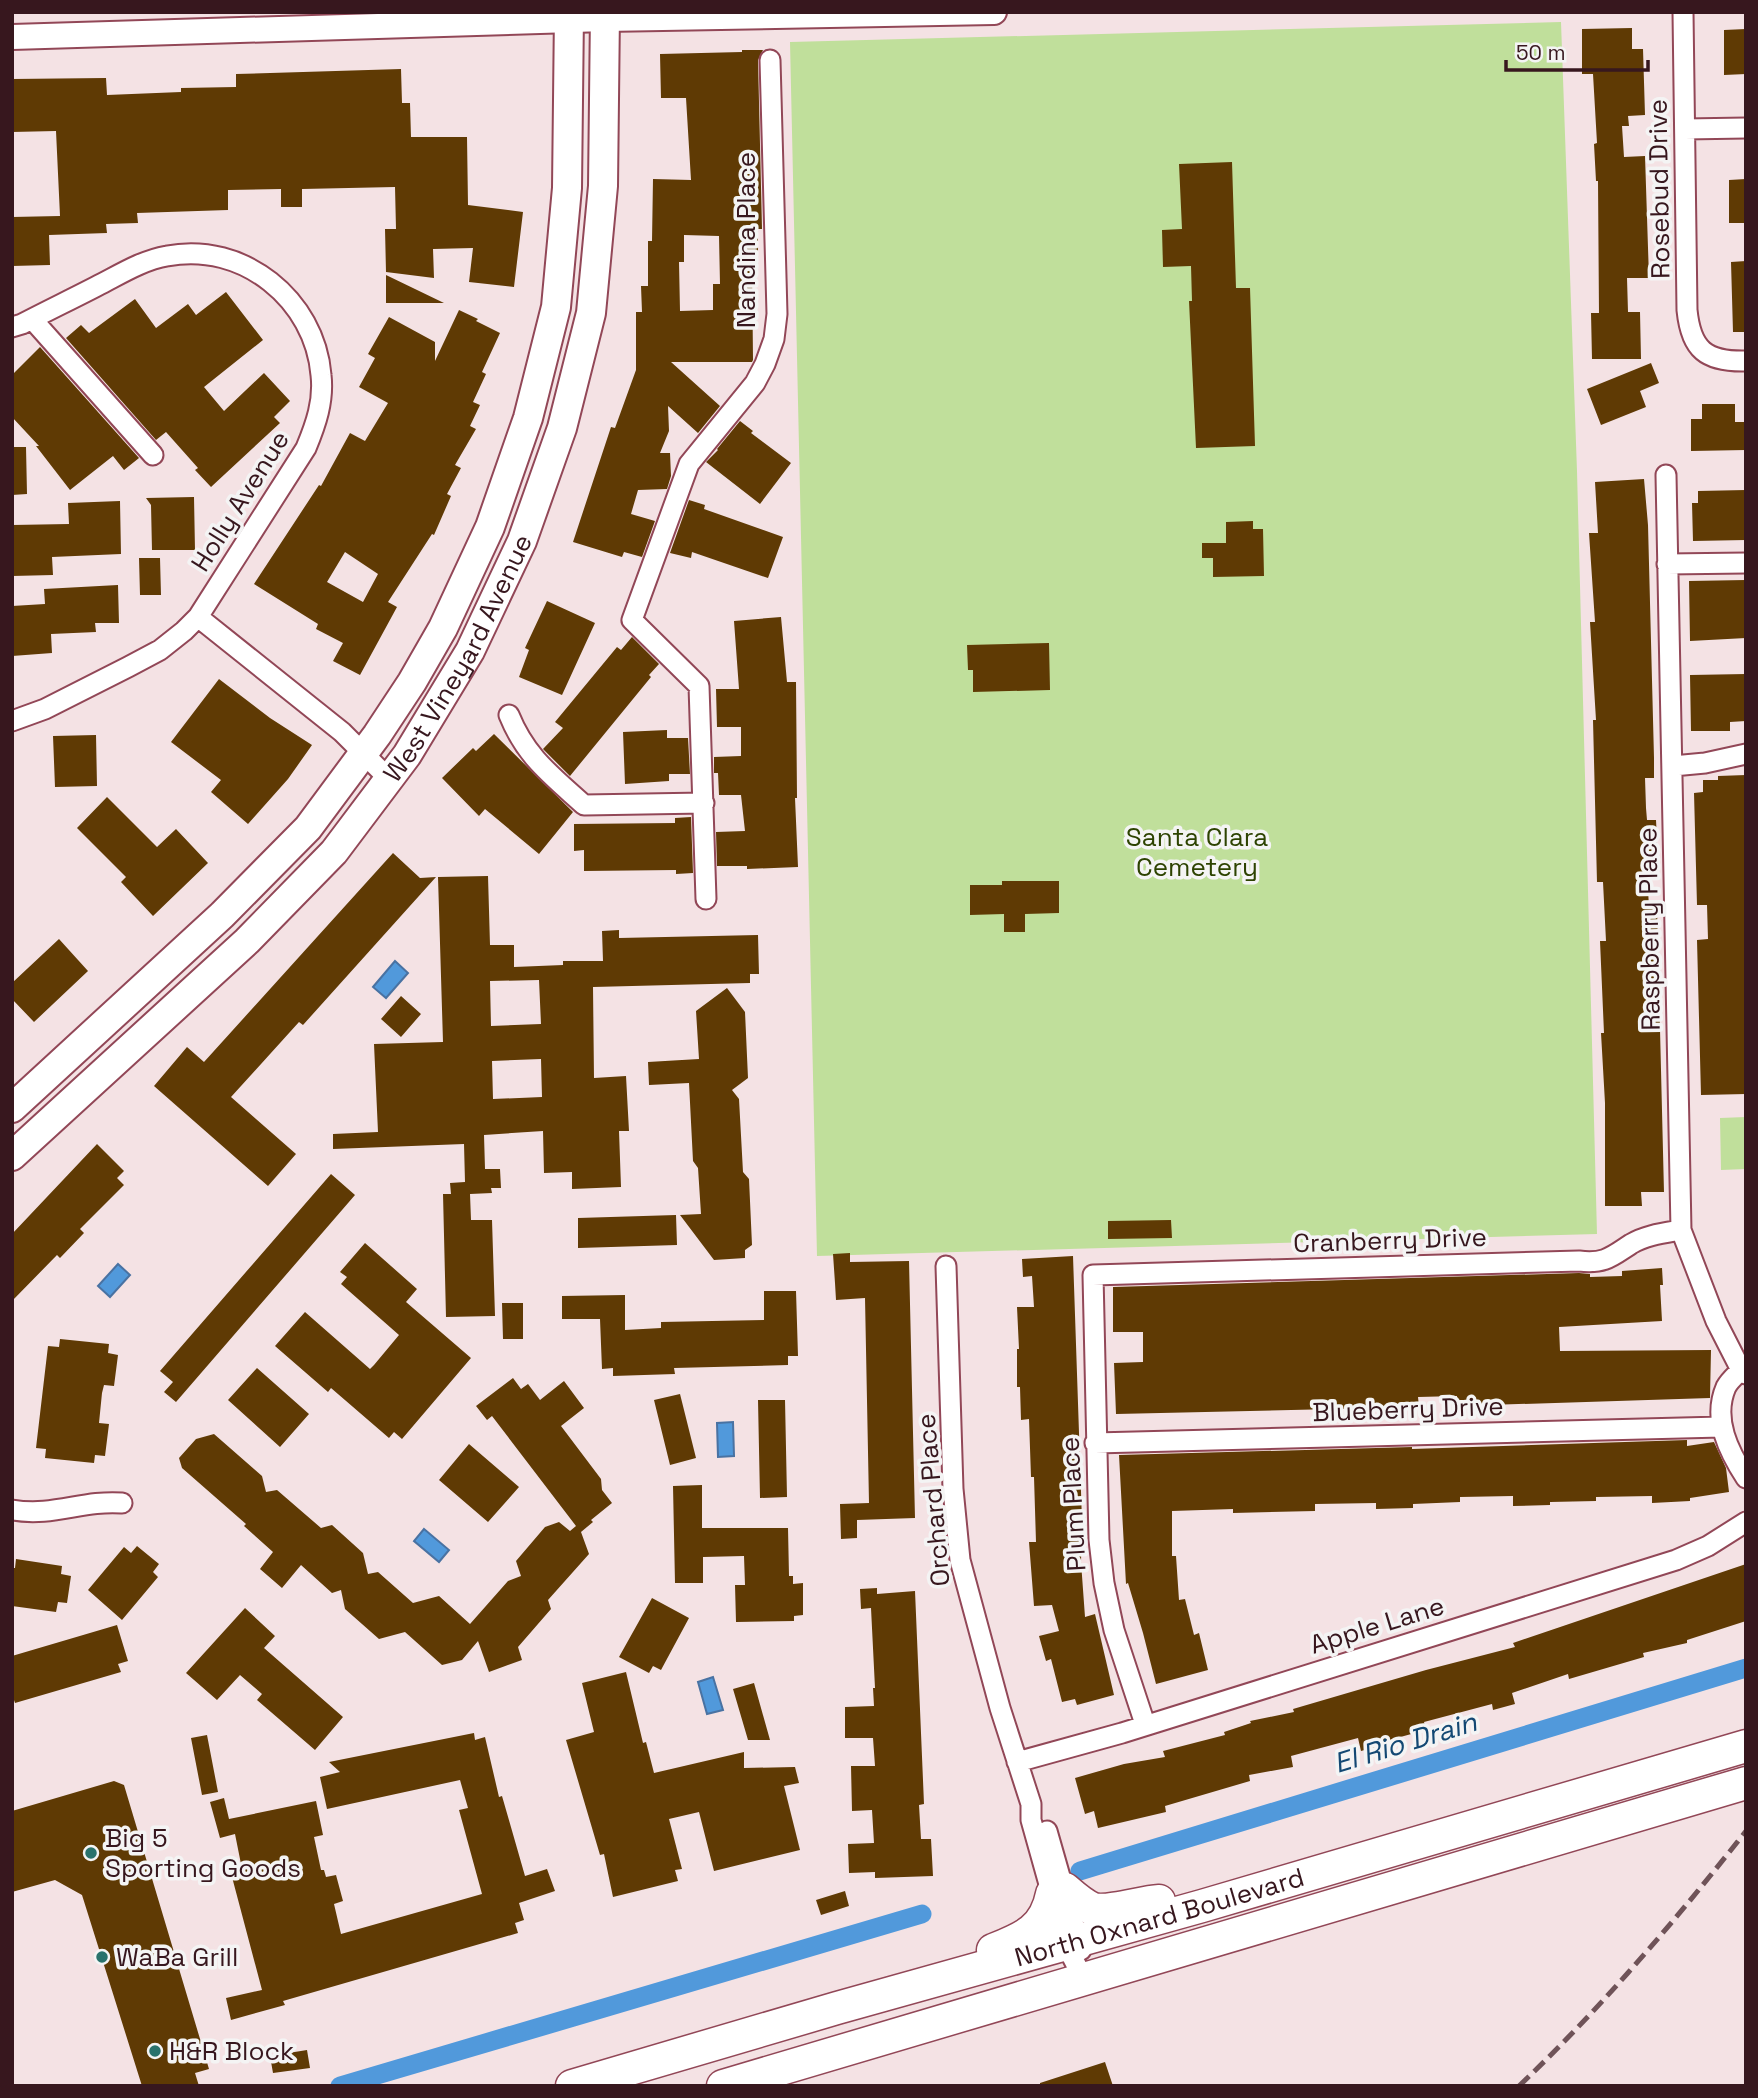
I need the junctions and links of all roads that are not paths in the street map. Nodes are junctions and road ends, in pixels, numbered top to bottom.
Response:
1 (994, 12) edge
2 (1684, 12) edge
3 (569, 16) edge
4 (605, 16) edge
5 (12, 37) edge
6 (770, 60) dead end
7 (1746, 128) edge
8 (1685, 129) junction
9 (32, 319) junction
10 (12, 327) edge
11 (1746, 361) edge
12 (153, 455) dead end
13 (1666, 475) dead end
14 (1746, 563) edge
15 (1667, 564) junction
16 (198, 617) junction
17 (509, 715) dead end
18 (12, 721) edge
19 (364, 754) junction
20 (1746, 754) edge
21 (1673, 766) junction
22 (390, 779) junction
23 (704, 803) junction
24 (706, 899) dead end
25 (12, 1108) edge
26 (12, 1156) edge
27 (1681, 1230) junction
28 (946, 1266) dead end
29 (1093, 1275) joint
30 (1743, 1372) edge
31 (1721, 1427) junction
32 (1095, 1443) junction
33 (1746, 1478) edge
34 (122, 1503) dead end
35 (12, 1510) edge
36 (1746, 1522) edge
37 (1145, 1724) junction
38 (1746, 1746) edge
39 (1017, 1762) junction
40 (1746, 1783) edge
41 (1059, 1892) junction
42 (1202, 1906) junction
43 (1073, 1943) junction
44 (1084, 1980) junction
45 (837, 2008) junction
46 (572, 2086) edge
47 (723, 2086) edge

1 - 4 street
2 - 8 street, Rosebud Drive
3 - 4 street
3 - 5 street
3 - 19 main road, West Vineyard Avenue
4 - 22 main road, West Vineyard Avenue
6 - 23 street, Nandina Place
7 - 8 street
8 - 11 street, Rosebud Drive
9 - 10 street, Holly Avenue
9 - 12 street
9 - 16 street, Holly Avenue
13 - 15 street, Raspberry Place
14 - 15 street
15 - 21 street, Raspberry Place
16 - 18 street, Holly Avenue
16 - 19 street
17 - 23 street
19 - 22 street
19 - 25 main road, West Vineyard Avenue
20 - 21 street
21 - 27 street, Raspberry Place
22 - 26 main road, West Vineyard Avenue
23 - 24 street, Nandina Place
27 - 29 street, Cranberry Drive
27 - 30 street, Raspberry Place
28 - 39 street, Orchard Place
29 - 32 street, Plum Place
30 - 31 street, Raspberry Place
31 - 32 street, Blueberry Drive
31 - 33 street
32 - 37 street, Plum Place
34 - 35 street
36 - 37 street, Apple Lane
37 - 39 street, Apple Lane
38 - 42 main road, North Oxnard Boulevard
39 - 41 street, Orchard Place
40 - 44 main road, North Oxnard Boulevard
41 - 42 main road
41 - 43 street, Orchard Place
41 - 45 main road
42 - 43 main road, North Oxnard Boulevard
43 - 44 street, Orchard Place
43 - 45 main road, North Oxnard Boulevard
44 - 47 main road, North Oxnard Boulevard
45 - 46 main road, North Oxnard Boulevard

